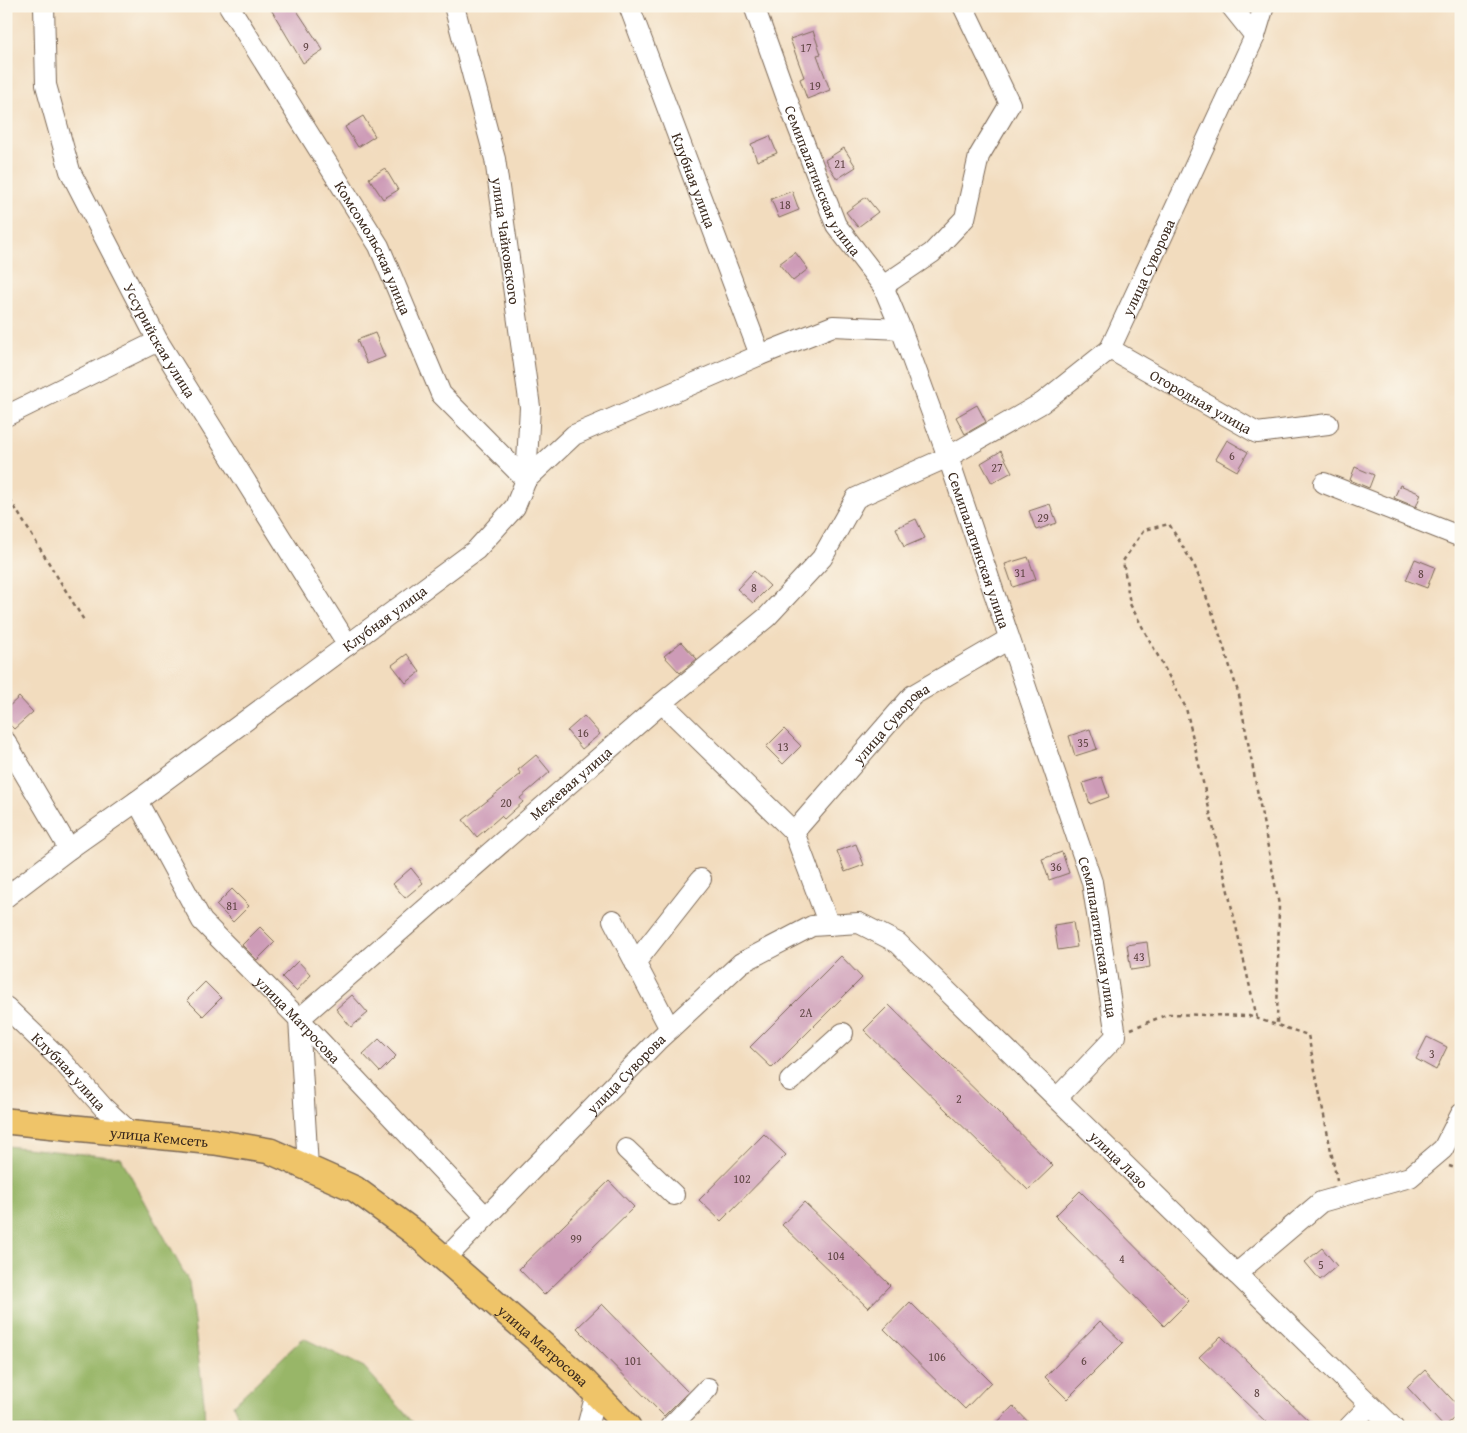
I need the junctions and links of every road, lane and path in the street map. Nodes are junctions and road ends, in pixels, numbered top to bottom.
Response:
1 (44, 6) edge
2 (229, 6) edge
3 (454, 6) edge
4 (629, 6) edge
5 (754, 6) edge
6 (962, 6) edge
7 (1230, 6) edge
8 (1264, 6) edge
9 (1255, 36) junction
10 (883, 286) junction
11 (901, 329) junction
12 (158, 341) junction
13 (1110, 349) junction
14 (760, 354) junction
15 (6, 416) edge
16 (1328, 424) dead end
17 (948, 457) junction
18 (526, 480) junction
19 (1324, 483) dead end
20 (6, 493) edge
21 (1461, 537) edge
22 (85, 622) dead end
23 (1009, 639) junction
24 (348, 645) junction
25 (662, 703) junction
26 (6, 742) edge
27 (137, 801) junction
28 (794, 832) junction
29 (69, 849) junction
30 (701, 878) dead end
31 (6, 897) edge
32 (613, 920) dead end
33 (829, 925) junction
34 (635, 963) junction
35 (6, 1007) edge
36 (1257, 1018) junction
37 (299, 1019) junction
38 (1277, 1024) junction
39 (670, 1029) junction
40 (843, 1033) dead end
41 (1116, 1036) junction
42 (790, 1081) dead end
43 (1057, 1098) junction
44 (1461, 1114) edge
45 (6, 1121) edge
46 (132, 1134) junction
47 (626, 1149) dead end
48 (308, 1168) junction
49 (674, 1195) dead end
50 (1340, 1196) junction
51 (486, 1217) junction
52 (445, 1259) junction
53 (1236, 1274) junction
54 (708, 1388) dead end
55 (596, 1394) junction
56 (1370, 1405) junction
57 (587, 1427) edge
58 (628, 1427) edge
59 (670, 1427) edge
60 (1349, 1427) edge
61 (1393, 1427) edge

1 - 12 street, Уссурийская улица
2 - 18 street, Комсомольская улица
3 - 18 street, улица Чайковского
4 - 14 street, Клубная улица
5 - 10 street, Семипалатинская улица
6 - 10 street
7 - 9 street
8 - 9 street, улица Суворова
9 - 13 street, улица Суворова
10 - 11 street, Семипалатинская улица
11 - 14 street, Клубная улица
11 - 17 street, Семипалатинская улица
12 - 15 street
12 - 24 street, Уссурийская улица
13 - 16 street, Огородная улица
13 - 17 street, улица Суворова
14 - 18 street, Клубная улица
17 - 23 street, Семипалатинская улица
17 - 25 street, Межевая улица
18 - 24 street, Клубная улица
19 - 21 street
20 - 22 path
23 - 28 street, улица Суворова
23 - 41 street, Семипалатинская улица
24 - 27 street, Клубная улица
25 - 28 street
25 - 37 street, Межевая улица
26 - 29 street
27 - 29 street, Клубная улица
27 - 37 street, улица Матросова
28 - 33 street
29 - 31 street, Клубная улица
30 - 34 street
32 - 34 street
33 - 39 street, улица Суворова
33 - 43 street, улица Лазо
34 - 39 street
35 - 46 street, Клубная улица
36 - 38 path
36 - 38 path
36 - 41 path
37 - 48 street
37 - 51 street, улица Матросова
38 - 50 path
39 - 51 street, улица Суворова
40 - 42 street
41 - 43 street, Семипалатинская улица
43 - 53 street, улица Лазо
44 - 50 street
45 - 46 main road, улица Кемсеть
46 - 48 main road, улица Кемсеть
47 - 49 street
48 - 52 main road, улица Матросова
50 - 53 street
51 - 52 street, улица Суворова
52 - 55 main road, улица Матросова
53 - 56 street, улица Лазо
54 - 59 street
55 - 57 street
55 - 58 main road, улица Матросова
56 - 60 street
56 - 61 street, улица Лазо

